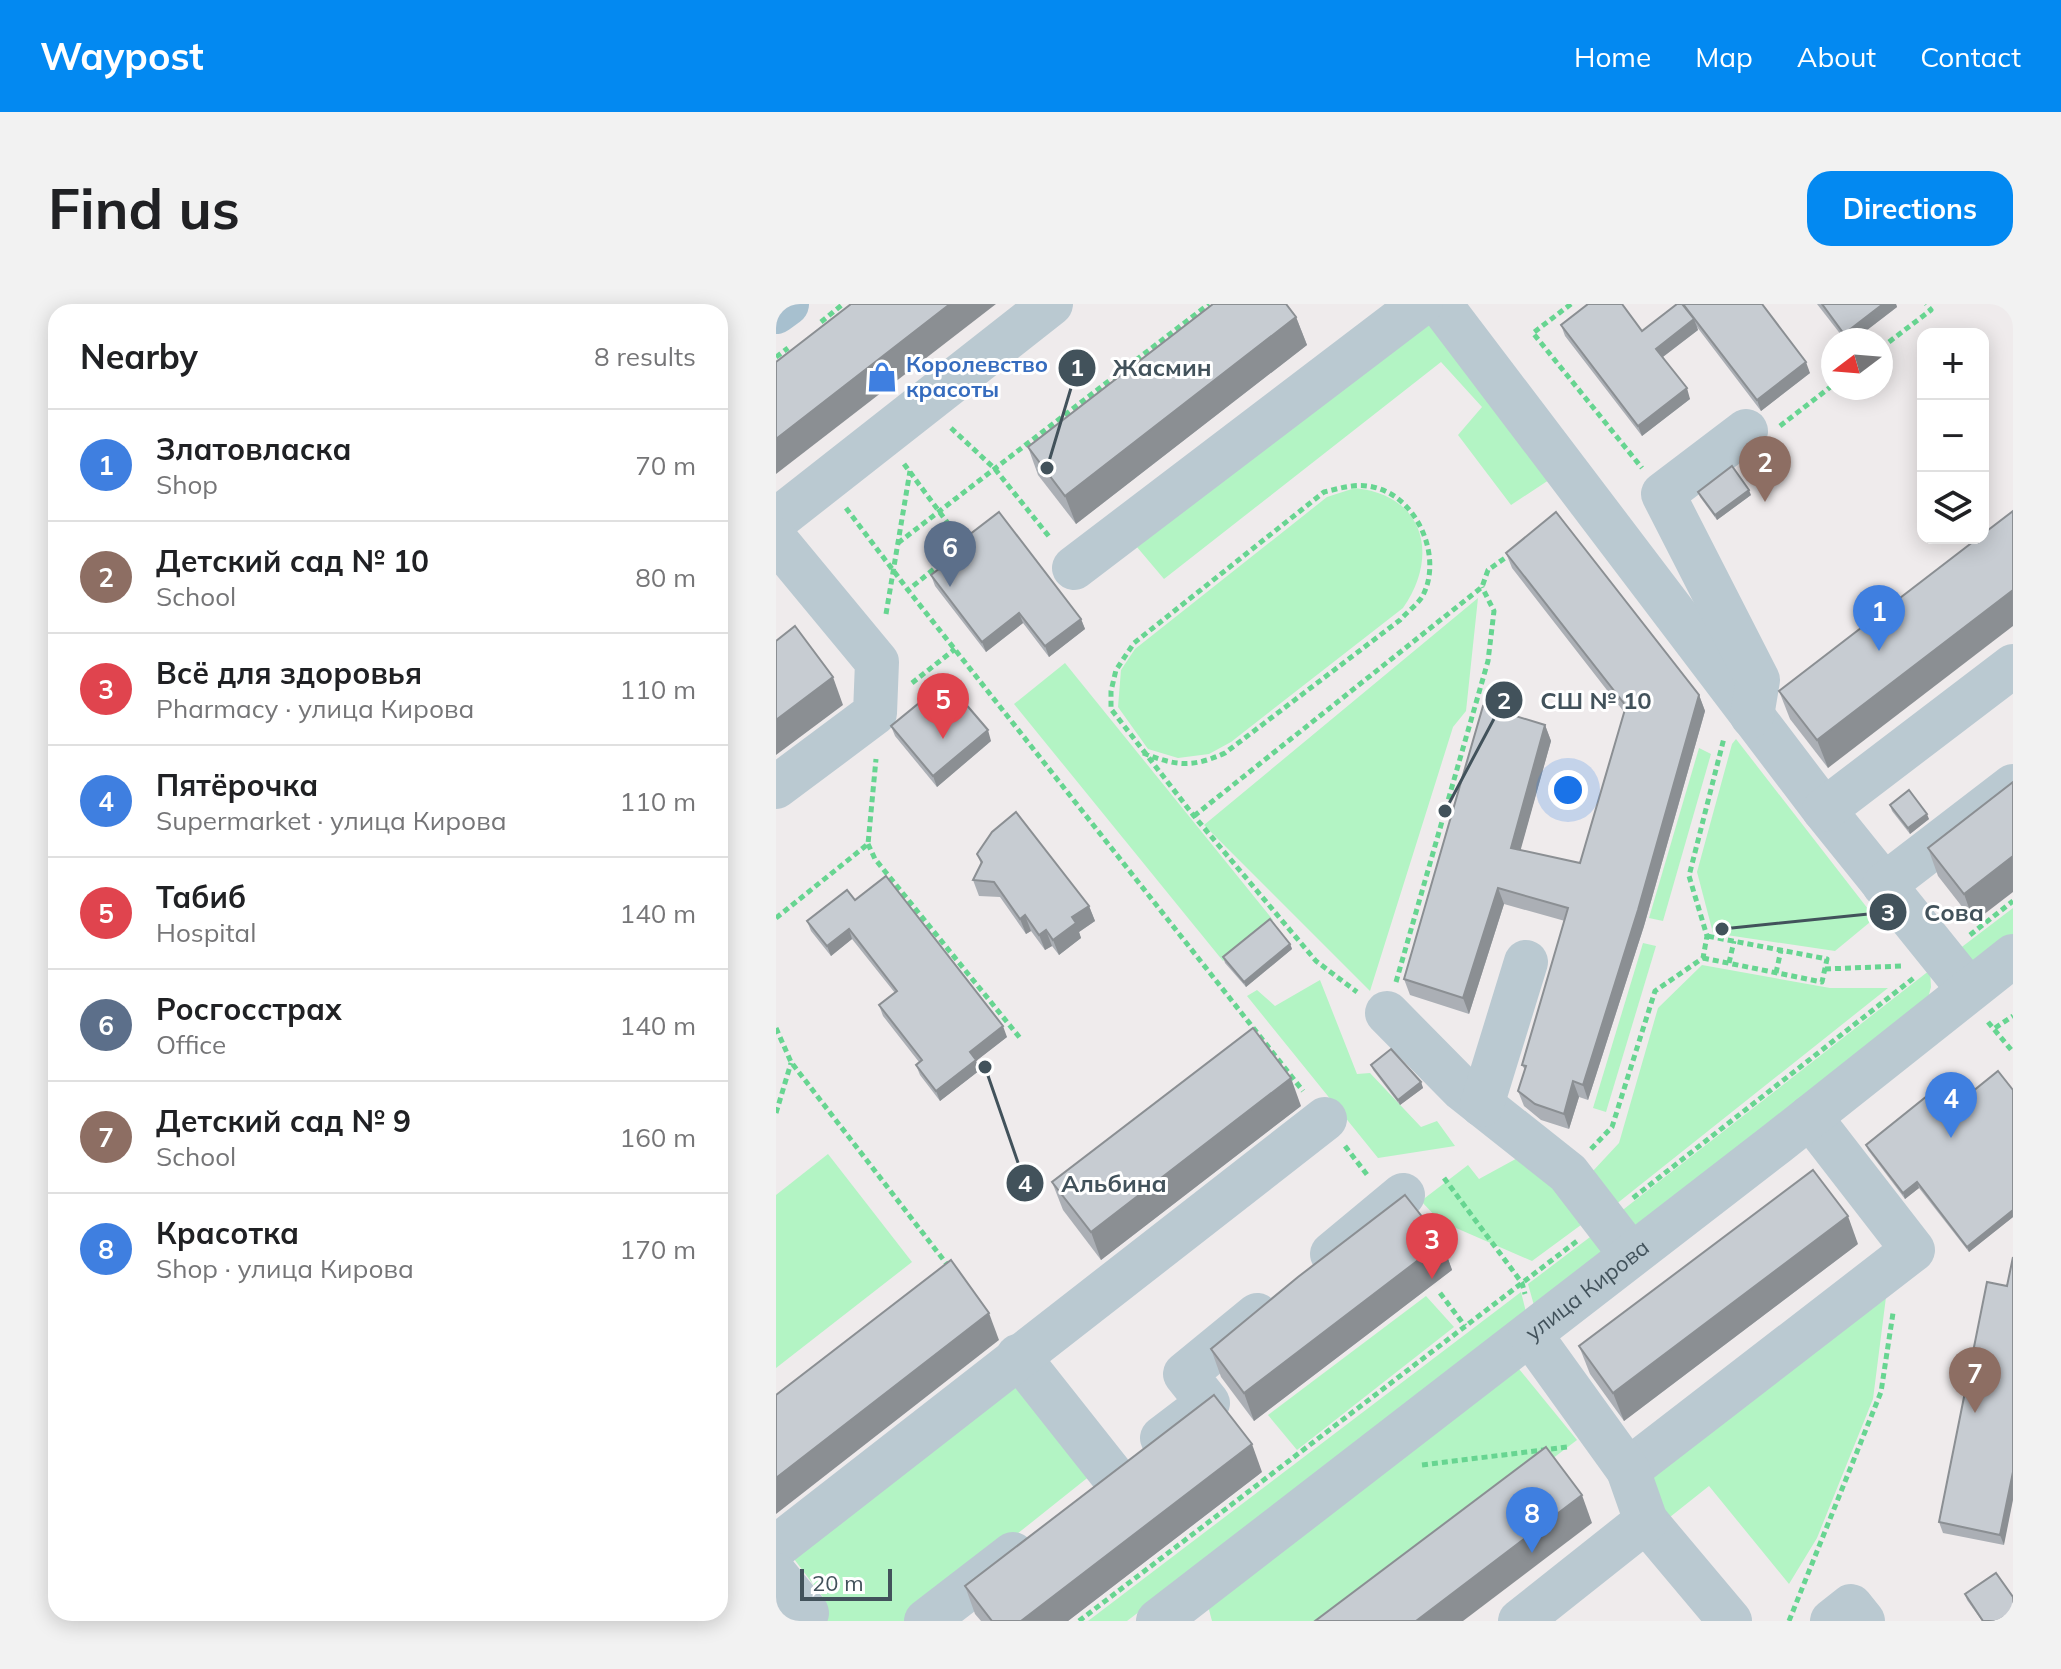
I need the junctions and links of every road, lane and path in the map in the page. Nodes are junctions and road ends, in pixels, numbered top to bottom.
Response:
1 (787, 304) edge
2 (1051, 304) edge
3 (1209, 304) edge
4 (1421, 304) edge
5 (1440, 304) edge
6 (1571, 304) edge
7 (1926, 304) edge
8 (776, 312) edge
9 (1893, 339) edge
10 (1821, 394) edge
11 (925, 404) junction
12 (1746, 431) joint
13 (883, 436) junction
14 (995, 469) junction
15 (910, 471) junction
16 (826, 481) junction
17 (1663, 494) junction
18 (939, 510) junction
19 (776, 520) edge
20 (776, 540) edge
21 (898, 543) junction
22 (1523, 545) edge
23 (1074, 568) joint
24 (893, 571) junction
25 (1482, 587) junction
26 (908, 590) junction
27 (955, 649) junction
28 (877, 662) junction
29 (2013, 666) edge
30 (1800, 679) edge
31 (875, 713) junction
32 (1739, 724) junction
33 (1143, 753) junction
34 (2013, 786) edge
35 (776, 787) edge
36 (1824, 810) junction
37 (1194, 816) junction
38 (868, 844) junction
39 (1884, 885) junction
40 (2013, 901) edge
41 (776, 918) edge
42 (1707, 936) junction
43 (1734, 941) junction
44 (1781, 950) junction
45 (2013, 956) edge
46 (1703, 958) junction
47 (1936, 961) junction
48 (1526, 962) dead end
49 (1729, 963) junction
50 (1825, 969) junction
51 (1776, 973) junction
52 (1969, 990) junction
53 (1387, 1013) junction
54 (2013, 1016) edge
55 (776, 1028) edge
56 (1995, 1028) dead end
57 (1020, 1038) dead end
58 (791, 1062) junction
59 (1482, 1105) junction
60 (776, 1113) edge
61 (1810, 1117) junction
62 (1325, 1119) junction
63 (1568, 1173) junction
64 (1444, 1178) dead end
65 (1397, 1200) joint
66 (1604, 1220) junction
67 (1631, 1255) junction
68 (1901, 1258) junction
69 (952, 1271) edge
70 (1522, 1283) junction
71 (1440, 1293) dead end
72 (1465, 1326) junction
73 (1533, 1332) junction
74 (1018, 1356) junction
75 (1296, 1456) junction
76 (1618, 1456) junction
77 (1421, 1465) dead end
78 (1360, 1466) junction
79 (1646, 1521) junction
80 (1038, 1534) edge
81 (776, 1547) edge
82 (776, 1575) edge
83 (807, 1613) dead end
84 (1181, 1615) edge
85 (926, 1621) edge
86 (1079, 1621) edge
87 (1520, 1621) edge
88 (1730, 1621) edge
89 (1789, 1621) edge
90 (1832, 1621) edge
91 (1863, 1621) edge

1 - 8 main road
2 - 11 street
3 - 14 path
4 - 23 street
5 - 32 street
6 - 17 path
7 - 9 path
10 - 12 path
11 - 13 street
11 - 14 path
12 - 17 street
13 - 15 path
13 - 16 street
14 - 18 path
14 - 23 path
15 - 18 path
15 - 21 path
16 - 19 street
16 - 24 path
17 - 32 street
18 - 21 path
18 - 26 path
20 - 28 street
21 - 24 path
22 - 25 path
24 - 26 path
24 - 28 path
25 - 37 path
25 - 53 path
26 - 27 path
27 - 31 path
27 - 62 path
28 - 31 street
29 - 36 street
30 - 32 street
31 - 35 street
31 - 38 path
32 - 36 street
32 - 42 path
33 - 33 path
33 - 37 path
34 - 39 street
36 - 39 street
37 - 53 path
38 - 41 path
38 - 57 path
39 - 47 street
40 - 47 path
42 - 43 path
42 - 46 path
43 - 44 path
43 - 49 path
44 - 50 path
44 - 51 path
45 - 52 street, улица Кирова
46 - 49 path
46 - 63 path
47 - 50 path
47 - 52 street
47 - 66 path
48 - 59 street
49 - 51 path
50 - 51 path
52 - 61 street, улица Кирова
53 - 59 street
54 - 56 path
55 - 58 path
58 - 60 path
58 - 69 path
59 - 63 street
61 - 67 street, улица Кирова
61 - 68 street
62 - 65 path
62 - 74 street
63 - 66 street
64 - 70 path
65 - 74 street
66 - 67 street
66 - 70 path
67 - 73 street, улица Кирова
68 - 76 street
68 - 89 path
70 - 72 path
70 - 73 path
71 - 72 path
72 - 75 path
73 - 76 street
73 - 78 street, улица Кирова
74 - 81 street
75 - 78 path
75 - 86 path
76 - 77 path
76 - 79 street
78 - 84 street, улица Кирова
79 - 87 street
79 - 88 street
80 - 85 street
82 - 83 street
90 - 91 street

